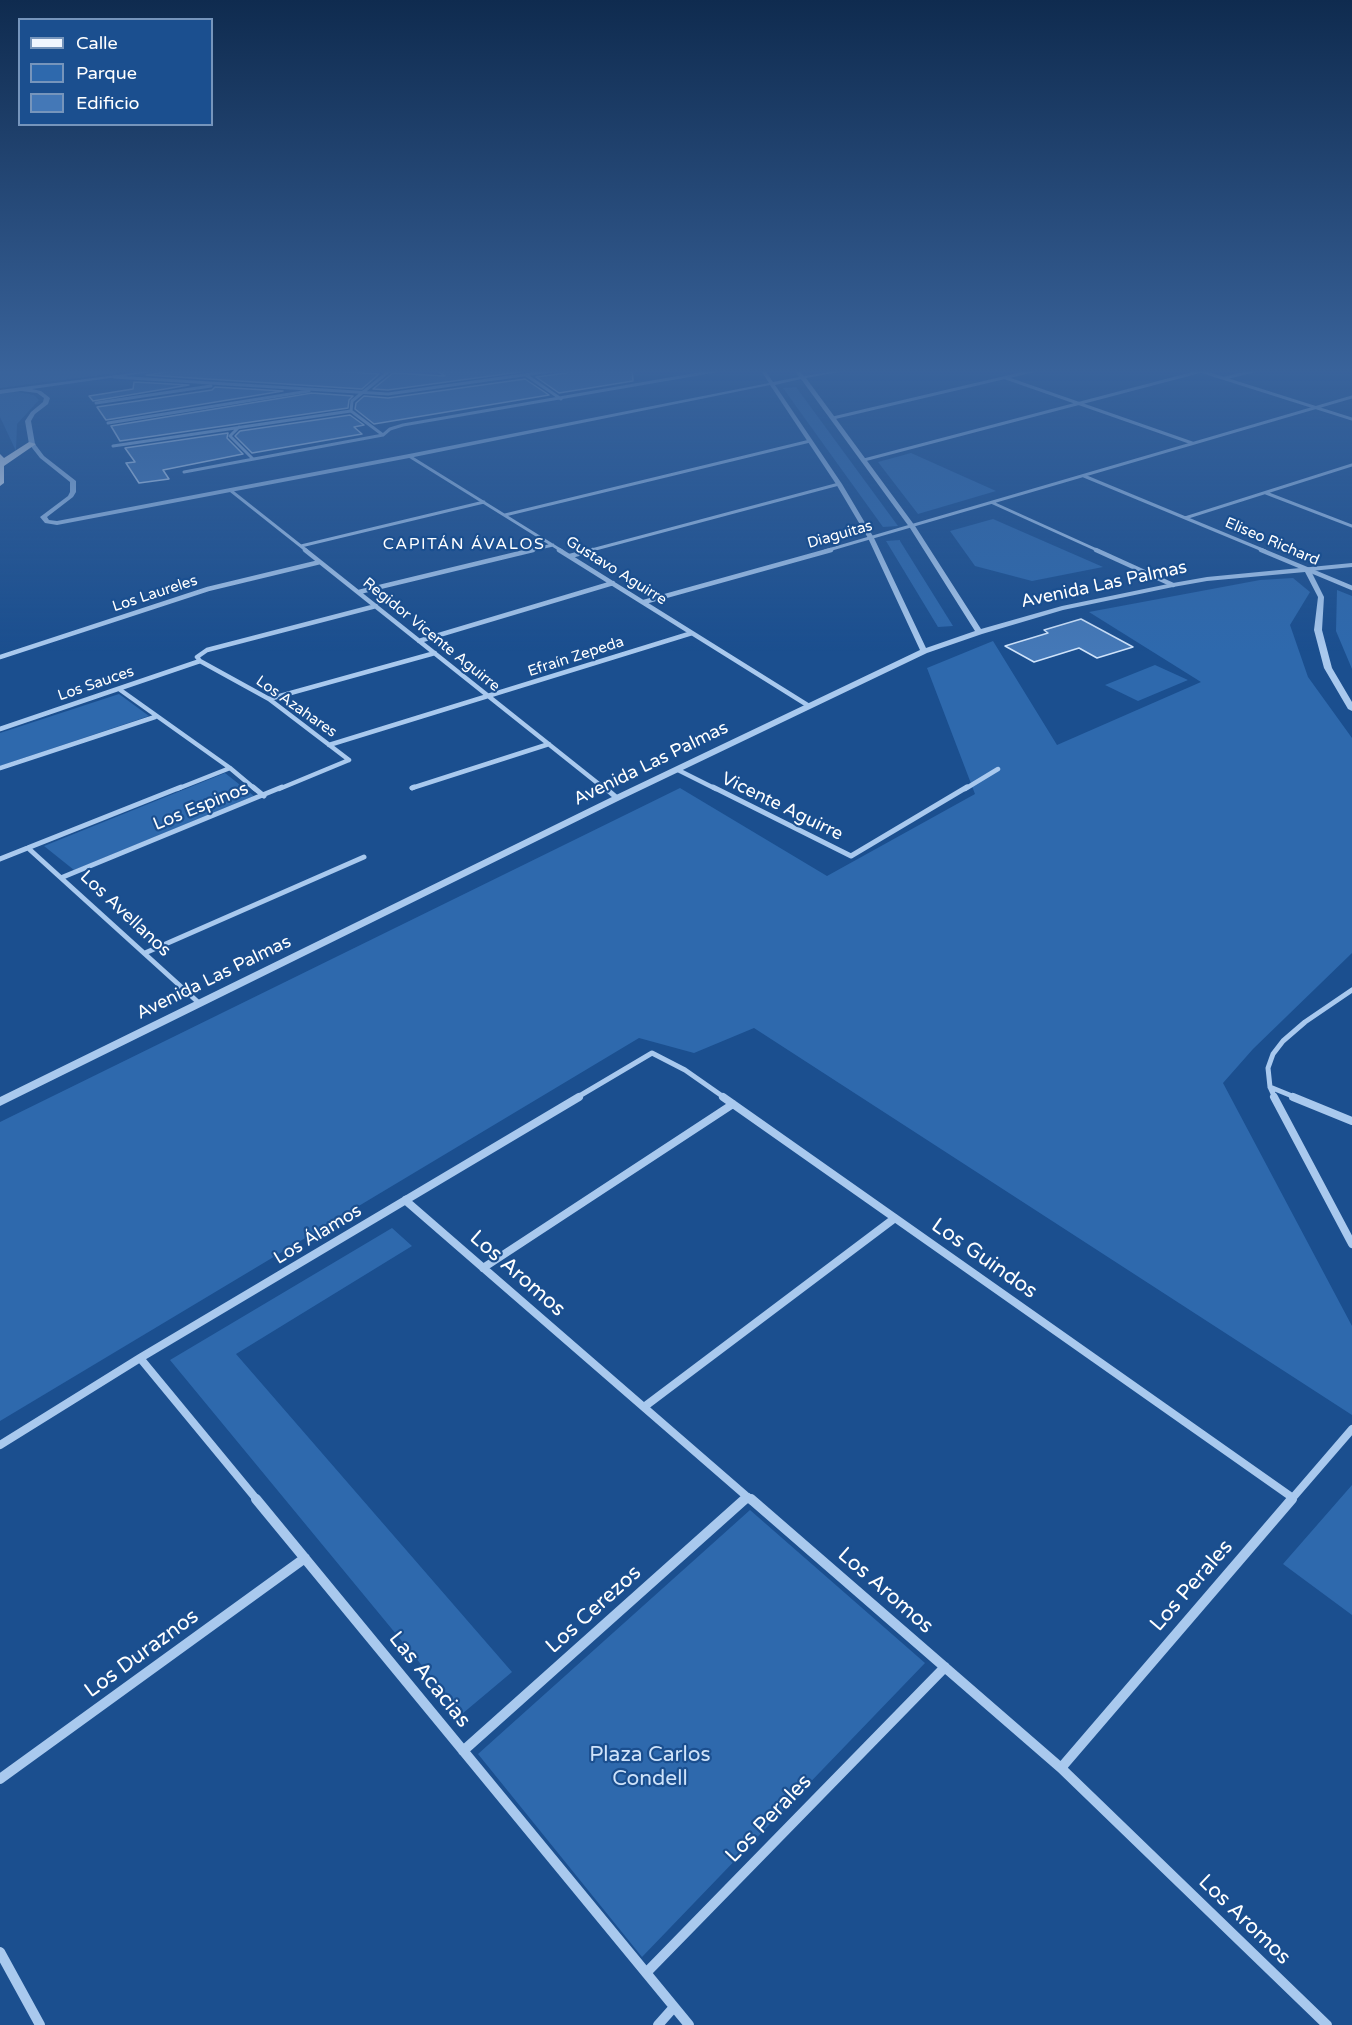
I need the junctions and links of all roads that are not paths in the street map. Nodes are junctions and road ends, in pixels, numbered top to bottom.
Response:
1 (1, 464) edge
2 (50, 464) edge
3 (225, 464) edge
4 (370, 464) edge
5 (421, 464) edge
6 (717, 464) edge
7 (825, 464) edge
8 (867, 464) edge
9 (1126, 464) edge
10 (1351, 466) edge
11 (184, 472) dead end
12 (1083, 476) junction
13 (0, 483) edge
14 (839, 484) junction
15 (230, 490) junction
16 (1265, 493) junction
17 (484, 502) junction
18 (992, 503) junction
19 (505, 515) junction
20 (1184, 518) junction
21 (1352, 526) edge
22 (913, 527) junction
23 (871, 538) junction
24 (553, 545) junction
25 (301, 546) junction
26 (570, 556) junction
27 (320, 562) junction
28 (1352, 565) edge
29 (1307, 569) junction
30 (613, 583) junction
31 (1173, 585) junction
32 (1352, 588) edge
33 (358, 592) junction
34 (644, 602) junction
35 (376, 606) junction
36 (979, 632) junction
37 (692, 633) junction
38 (419, 641) junction
39 (924, 651) junction
40 (435, 653) junction
41 (0, 657) edge
42 (198, 659) junction
43 (119, 689) junction
44 (490, 698) junction
45 (269, 699) junction
46 (809, 706) junction
47 (1352, 709) edge
48 (155, 717) junction
49 (0, 729) edge
50 (549, 744) junction
51 (329, 745) junction
52 (350, 760) joint
53 (0, 768) edge
54 (230, 768) junction
55 (998, 769) dead end
56 (678, 770) junction
57 (412, 788) dead end
58 (264, 796) junction
59 (616, 798) junction
60 (28, 848) junction
61 (364, 857) dead end
62 (0, 859) edge
63 (63, 877) junction
64 (145, 953) junction
65 (1352, 990) edge
66 (1344, 998) junction
67 (1352, 1000) edge
68 (199, 1003) junction
69 (652, 1053) joint
70 (1270, 1087) junction
71 (0, 1102) edge
72 (733, 1104) junction
73 (1352, 1121) edge
74 (405, 1200) junction
75 (896, 1218) junction
76 (1352, 1244) edge
77 (483, 1268) junction
78 (140, 1358) junction
79 (644, 1407) junction
80 (1352, 1429) edge
81 (0, 1445) edge
82 (748, 1497) junction
83 (1293, 1498) junction
84 (305, 1558) junction
85 (945, 1667) junction
86 (464, 1751) junction
87 (1061, 1768) junction
88 (0, 1779) edge
89 (0, 1952) edge
90 (646, 1973) junction
91 (674, 2007) junction
92 (40, 2025) edge
93 (658, 2025) edge
94 (689, 2025) edge
95 (1328, 2025) edge

1 - 13 main road
2 - 15 street
3 - 11 street
4 - 15 street
5 - 17 street, Gustavo Aguirre
6 - 19 street
7 - 14 street
8 - 22 street
9 - 12 street, Diaguitas
10 - 16 street
12 - 18 street, Diaguitas
12 - 20 street, Eliseo Richard
14 - 23 street
14 - 26 street
15 - 25 street, Regidor Vicente Aguirre
16 - 20 street
16 - 21 street
17 - 19 street, Gustavo Aguirre
17 - 25 street
18 - 22 street, Diaguitas
18 - 31 street
19 - 24 street, Gustavo Aguirre
20 - 29 street, Eliseo Richard
22 - 23 street, Diaguitas
22 - 36 street
23 - 34 street, Diaguitas
23 - 39 street
24 - 26 street, Gustavo Aguirre
24 - 33 street
25 - 27 street, Regidor Vicente Aguirre
26 - 30 street, Gustavo Aguirre
27 - 33 street, Regidor Vicente Aguirre
27 - 41 street, Los Laureles
28 - 29 street, Avenida Las Palmas
29 - 31 street, Avenida Las Palmas
29 - 32 street, Eliseo Richard
29 - 47 street
30 - 34 street, Gustavo Aguirre
30 - 38 street
31 - 36 street, Avenida Las Palmas
33 - 35 street, Regidor Vicente Aguirre
34 - 37 street, Gustavo Aguirre
35 - 38 street, Regidor Vicente Aguirre
35 - 42 street, Los Sauces
36 - 39 street, Avenida Las Palmas
37 - 44 street, Efraín Zepeda
37 - 46 street, Gustavo Aguirre
38 - 40 street, Regidor Vicente Aguirre
39 - 46 street, Avenida Las Palmas
40 - 44 street, Regidor Vicente Aguirre
40 - 45 street
42 - 43 street, Los Sauces
42 - 45 street, Los Azahares
43 - 48 street
43 - 49 street, Los Sauces
44 - 50 street, Regidor Vicente Aguirre
44 - 51 street, Efraín Zepeda
45 - 51 street, Los Azahares
46 - 56 street, Avenida Las Palmas
48 - 53 street
48 - 54 street
50 - 57 street
50 - 59 street, Regidor Vicente Aguirre
51 - 52 street, Los Azahares
52 - 58 street, Los Espinos
54 - 58 street
54 - 60 street, Los Espinos
55 - 56 street, Vicente Aguirre
56 - 59 street, Avenida Las Palmas
58 - 63 street, Los Espinos
59 - 68 street, Avenida Las Palmas
60 - 62 street, Los Espinos
60 - 63 street, Los Avellanos
61 - 64 street
63 - 64 street, Los Avellanos
64 - 68 street, Los Avellanos
65 - 66 street
66 - 67 street
66 - 70 street
68 - 71 street, Avenida Las Palmas
69 - 72 street, Los Guindos
69 - 74 street, Los Álamos
70 - 73 street
70 - 76 street
72 - 75 street, Los Guindos
72 - 77 street
74 - 77 street, Los Aromos
74 - 78 street, Los Álamos
75 - 79 street
75 - 83 street, Los Guindos
77 - 79 street, Los Aromos
78 - 81 street, Los Álamos
78 - 84 street, Las Acacias
79 - 82 street, Los Aromos
80 - 83 street, Los Perales
82 - 85 street, Los Aromos
82 - 86 street, Los Cerezos
83 - 87 street, Los Perales
84 - 86 street, Las Acacias
84 - 88 street, Los Duraznos
85 - 87 street, Los Aromos
85 - 90 street, Los Perales
86 - 90 street, Las Acacias
87 - 95 street, Los Aromos
89 - 92 street
90 - 91 street, Las Acacias
91 - 93 street
91 - 94 street, Las Acacias

